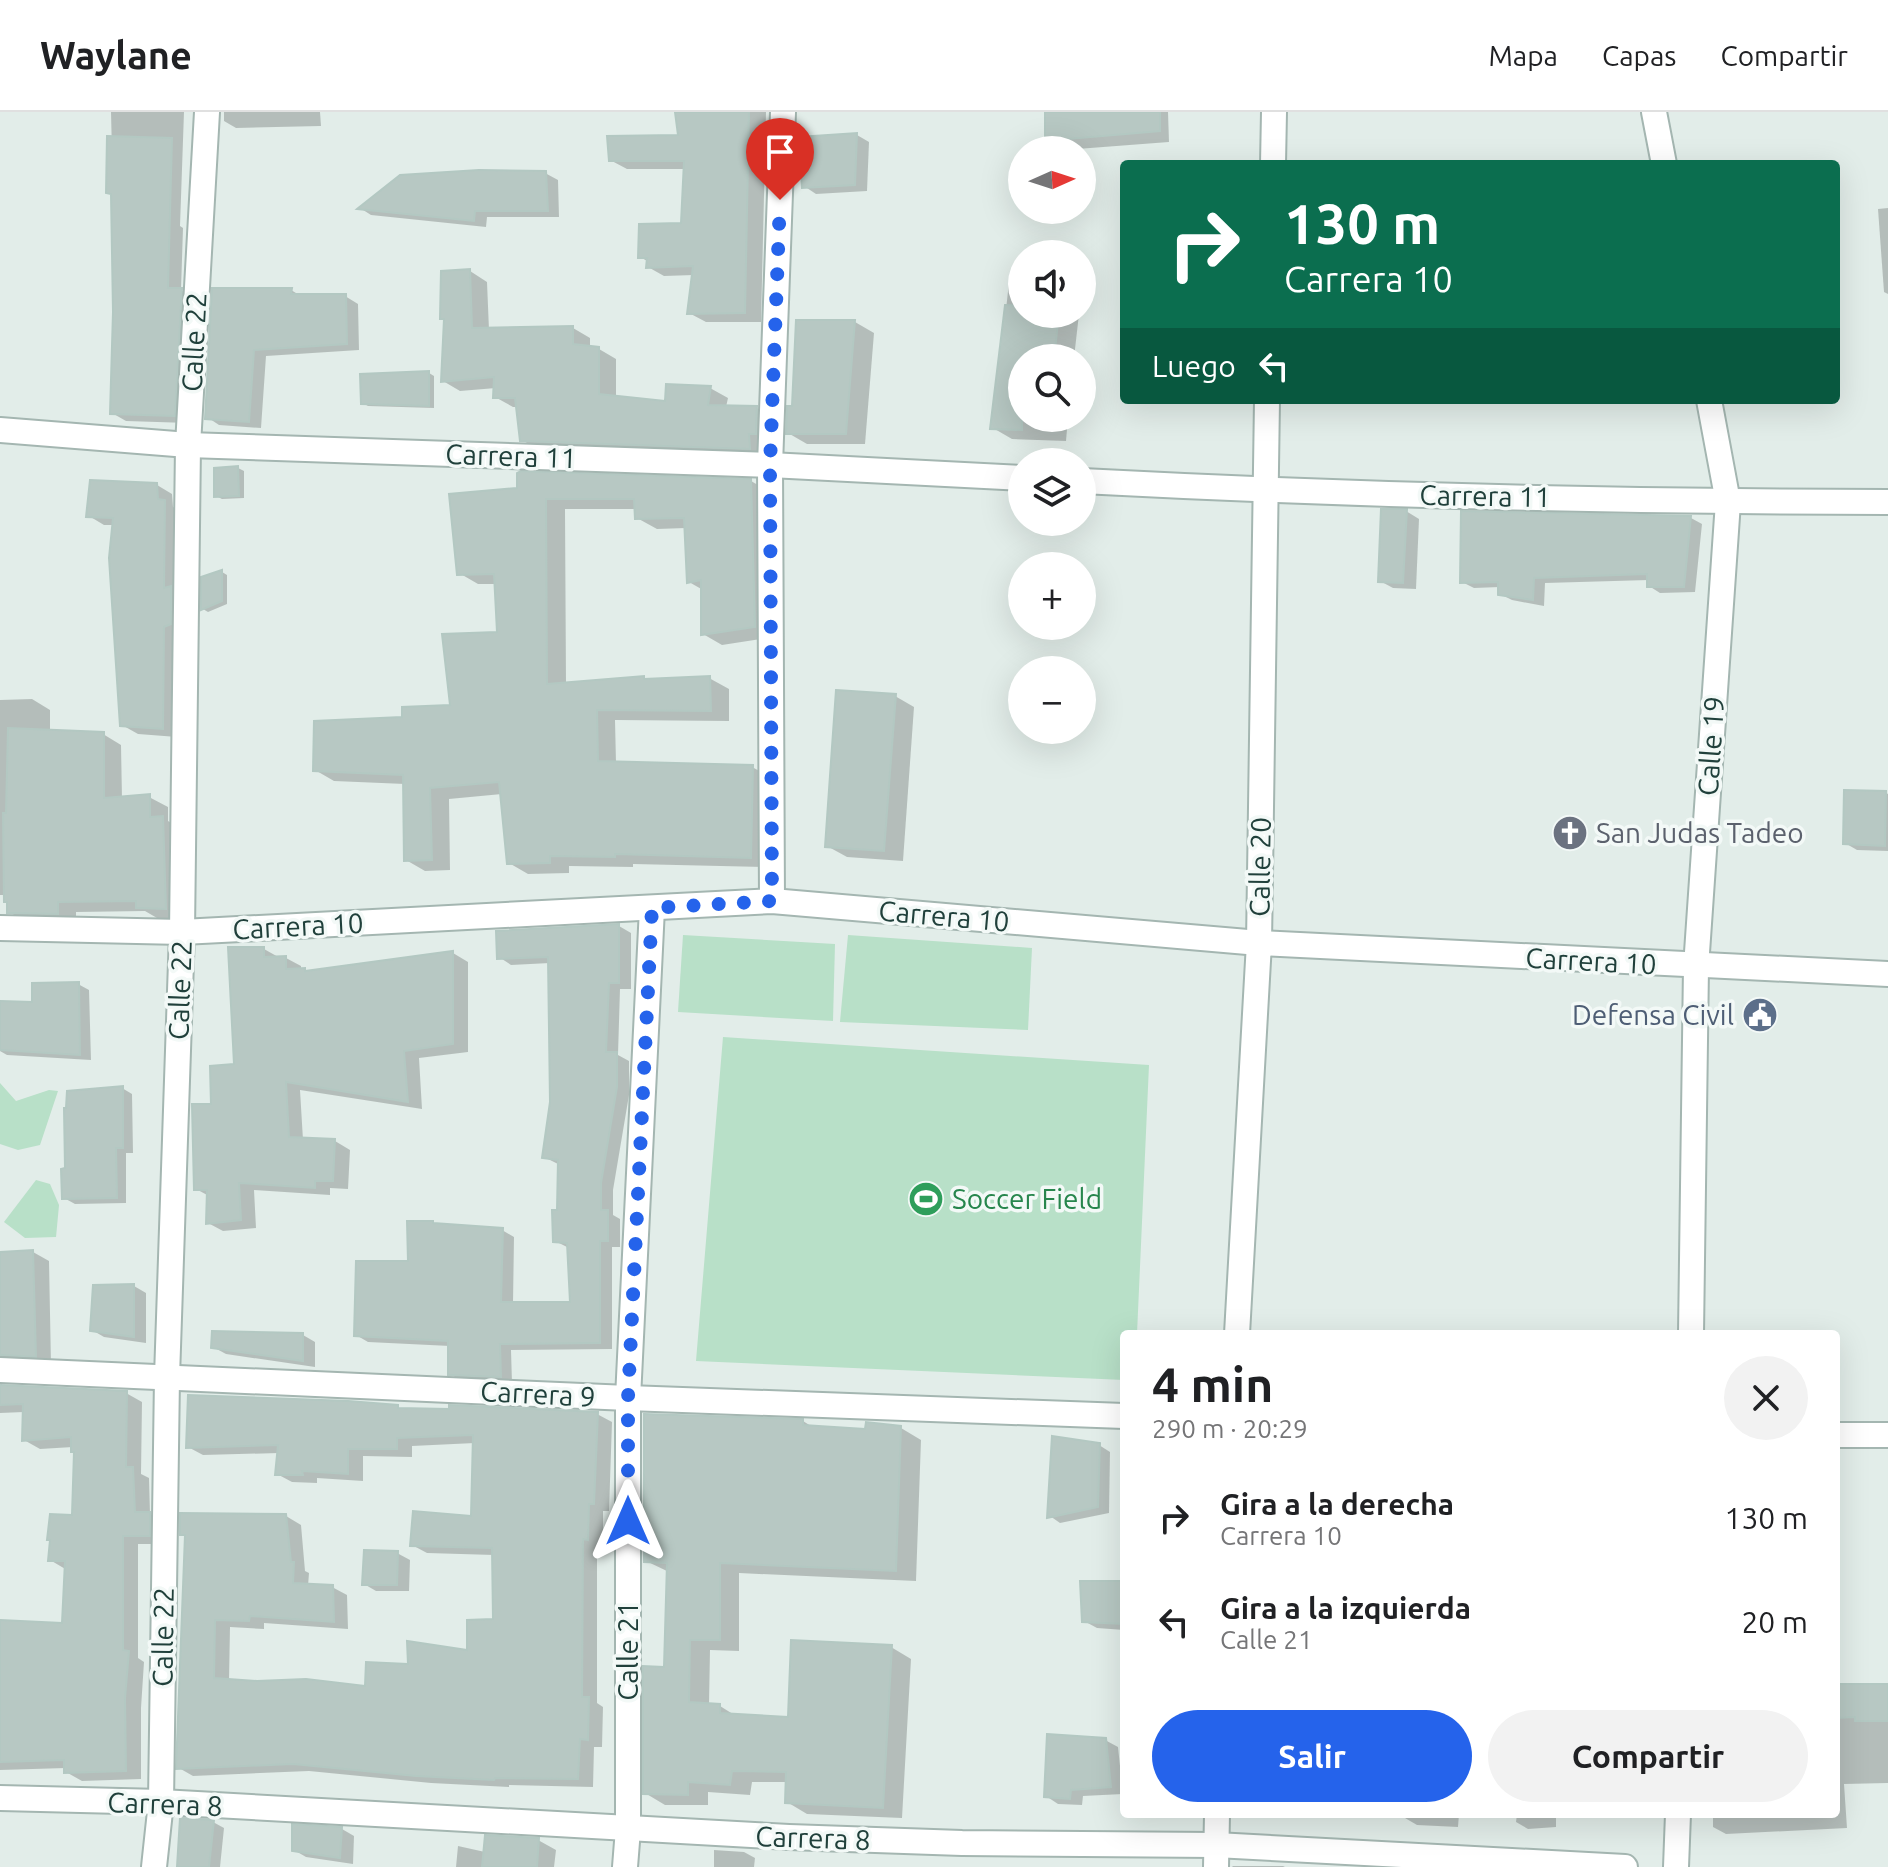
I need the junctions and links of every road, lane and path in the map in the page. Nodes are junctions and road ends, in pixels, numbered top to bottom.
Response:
1 (207, 112) edge
2 (783, 112) edge
3 (1274, 112) edge
4 (1654, 112) edge
5 (1273, 160) edge
6 (1663, 160) edge
7 (1267, 404) edge
8 (1710, 404) edge
9 (0, 430) edge
10 (188, 445) junction
11 (770, 465) junction
12 (1008, 477) edge
13 (1096, 482) edge
14 (1265, 491) junction
15 (1728, 502) junction
16 (1888, 502) edge
17 (772, 901) junction
18 (652, 908) junction
19 (0, 928) edge
20 (182, 932) junction
21 (1259, 943) junction
22 (1696, 967) junction
23 (1888, 974) edge
24 (1237, 1330) edge
25 (1691, 1330) edge
26 (0, 1370) edge
27 (167, 1377) junction
28 (628, 1398) junction
29 (1120, 1416) edge
30 (1840, 1435) edge
31 (1888, 1435) edge
32 (0, 1798) edge
33 (161, 1802) junction
34 (1217, 1818) edge
35 (1678, 1818) edge
36 (628, 1829) junction
37 (1216, 1856) edge
38 (154, 1867) edge
39 (625, 1867) edge
40 (1625, 1867) edge
41 (1676, 1867) edge

1 - 10 street, Calle 22
2 - 11 street
3 - 5 street
4 - 6 street
7 - 14 street, Calle 20
8 - 15 street, Calle 19
9 - 10 street, Carrera 11
10 - 11 street, Carrera 11
10 - 20 street, Calle 22
11 - 12 street, Carrera 11
11 - 17 street
13 - 14 street, Carrera 11
14 - 15 street, Carrera 11
14 - 21 street, Calle 20
15 - 16 street, Carrera 11
15 - 22 street, Calle 19
17 - 18 street, Carrera 10
17 - 21 street, Carrera 10
18 - 20 street, Carrera 10
18 - 28 street, Calle 21
19 - 20 street, Carrera 10
20 - 27 street, Calle 22
21 - 22 street, Carrera 10
21 - 24 street, Calle 20
22 - 23 street, Carrera 10
22 - 25 street, Calle 19
26 - 27 street, Carrera 9
27 - 28 street, Carrera 9
27 - 33 street, Calle 22
28 - 29 street, Carrera 9
28 - 36 street, Calle 21
30 - 31 street
32 - 33 street, Carrera 8
33 - 36 street, Carrera 8
33 - 38 street, Calle 22
34 - 37 street
35 - 41 street
36 - 37 street, Carrera 8
36 - 39 street, Calle 21
37 - 40 street, Carrera 8

